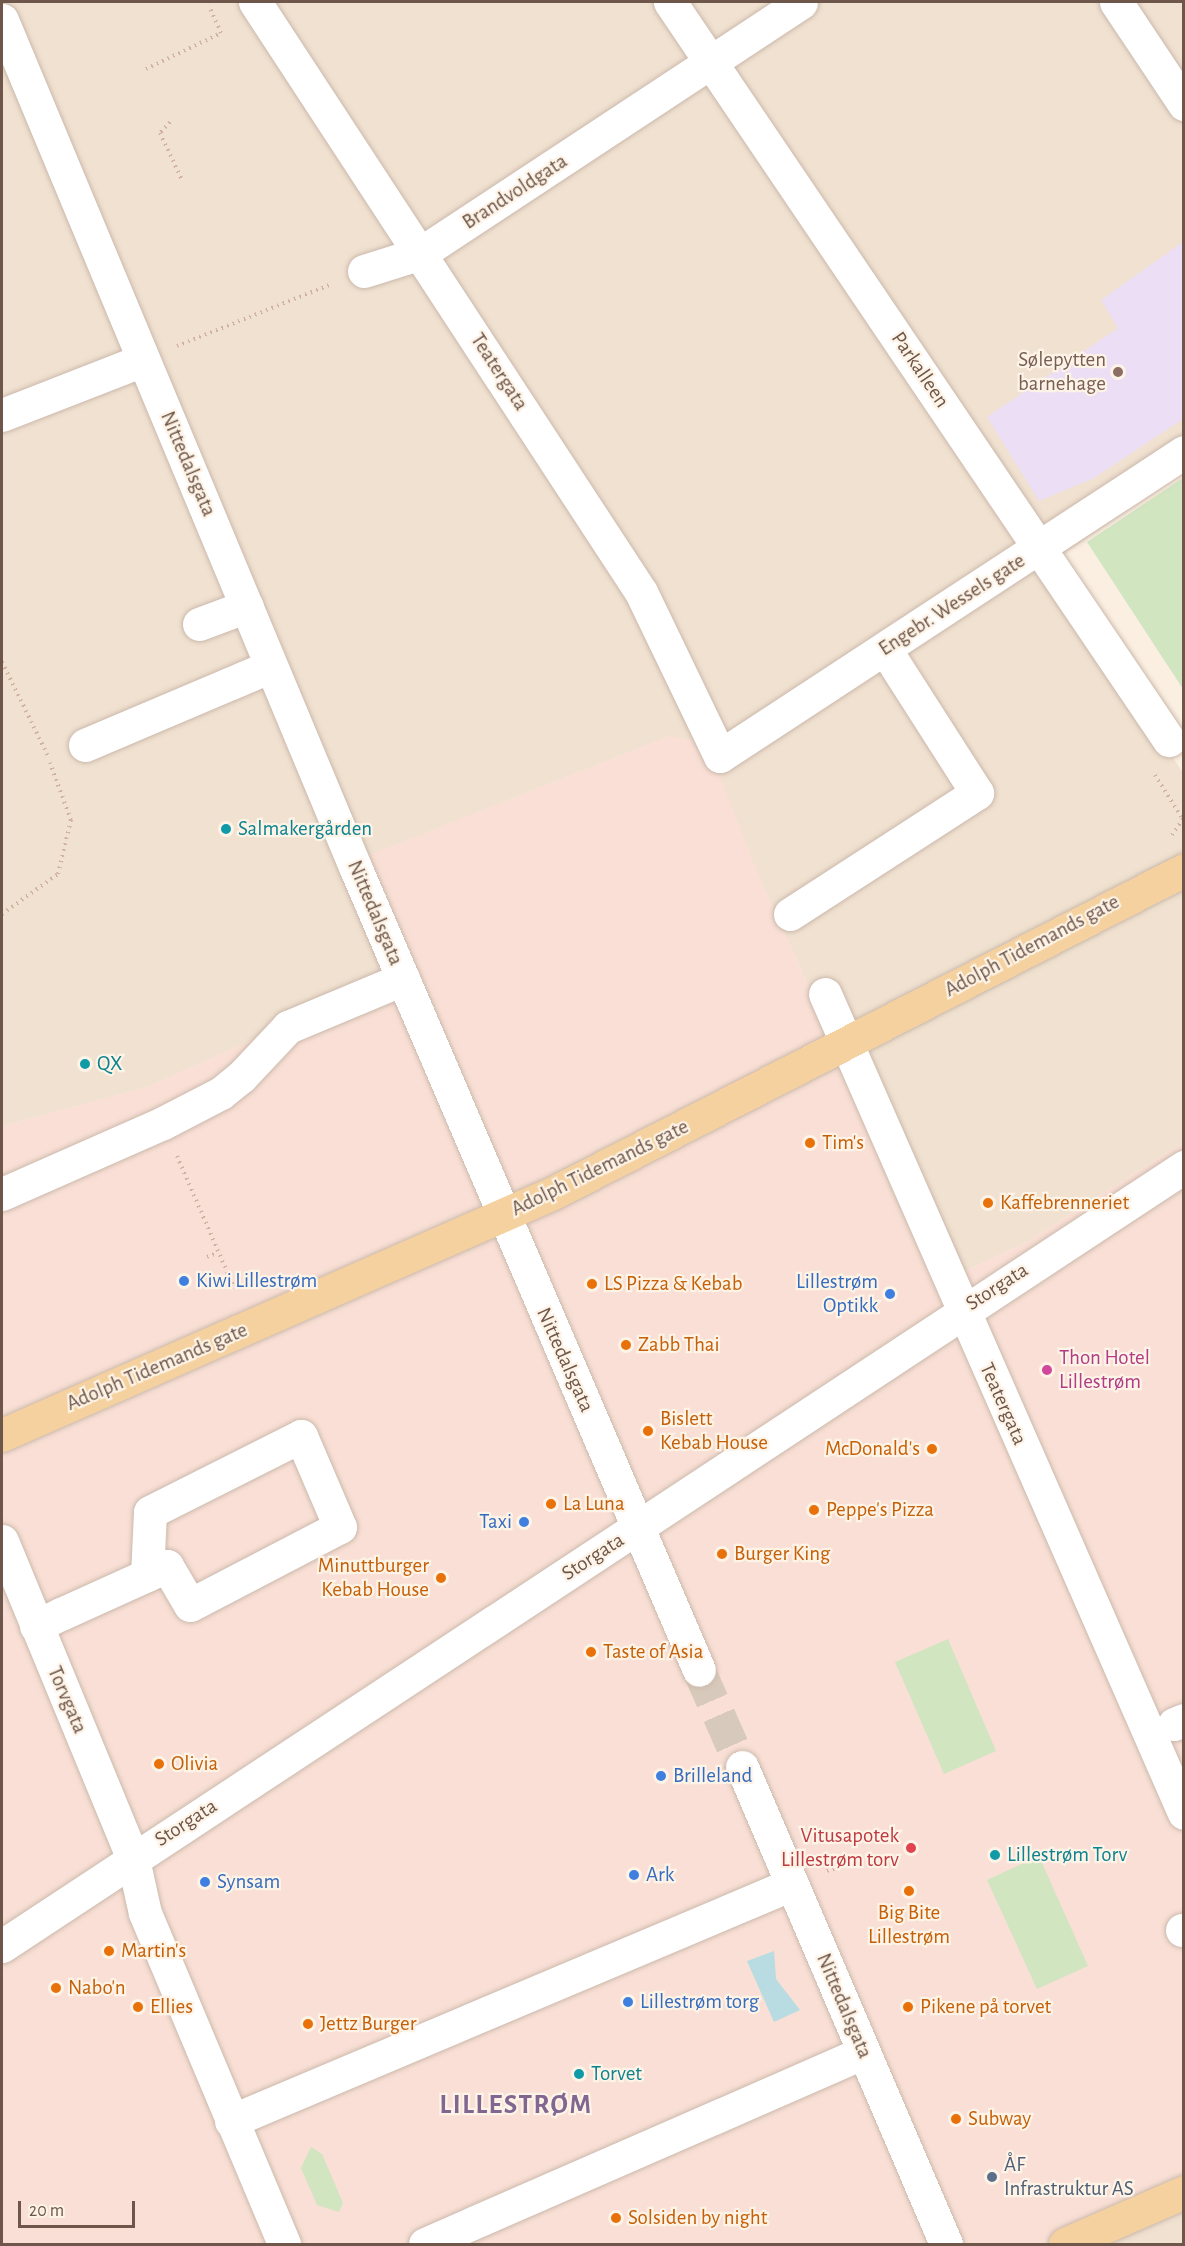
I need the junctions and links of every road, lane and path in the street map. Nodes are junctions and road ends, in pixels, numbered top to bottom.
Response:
1 (255, 2) edge
2 (670, 2) edge
3 (801, 2) edge
4 (1116, 2) edge
5 (209, 6) dead end
6 (2, 20) edge
7 (710, 63) junction
8 (146, 69) dead end
9 (1184, 104) edge
10 (170, 122) dead end
11 (182, 180) dead end
12 (421, 254) junction
13 (364, 271) joint
14 (205, 334) dead end
15 (143, 360) junction
16 (2, 415) edge
17 (1184, 452) edge
18 (1041, 546) junction
19 (247, 606) junction
20 (199, 624) dead end
21 (885, 649) junction
22 (2, 662) edge
23 (271, 666) junction
24 (1169, 740) dead end
25 (85, 745) dead end
26 (720, 756) joint
27 (1151, 770) dead end
28 (1183, 817) edge
29 (1184, 870) edge
30 (2, 914) edge
31 (790, 914) dead end
32 (403, 979) junction
33 (825, 994) dead end
34 (847, 1042) junction
35 (163, 1123) junction
36 (1184, 1167) edge
37 (2, 1194) edge
38 (503, 1216) junction
39 (218, 1252) junction
40 (207, 1257) dead end
41 (234, 1288) dead end
42 (963, 1309) junction
43 (2, 1435) edge
44 (637, 1528) junction
45 (2, 1541) edge
46 (147, 1575) junction
47 (36, 1626) junction
48 (699, 1670) tunnel mouth
49 (741, 1767) tunnel mouth
50 (1184, 1813) edge
51 (133, 1859) junction
52 (792, 1884) junction
53 (2, 1946) edge
54 (864, 2052) junction
55 (231, 2121) junction
56 (264, 2152) dead end
57 (1184, 2192) edge
58 (284, 2244) edge
59 (303, 2244) edge
60 (425, 2244) edge
61 (946, 2244) edge
62 (1065, 2244) edge

1 - 12 street, Teatergata
2 - 7 street, Parkalleen
3 - 7 street, Brandvoldgata
4 - 9 street
5 - 8 path
6 - 15 street, Nittedalsgata
7 - 12 street, Brandvoldgata
7 - 18 street, Parkalleen
10 - 11 path
12 - 13 street, Brandvoldgata
12 - 26 street, Teatergata
13 - 14 path
15 - 16 street
15 - 19 street, Nittedalsgata
17 - 18 street, Engebr. Wessels gate
18 - 21 street, Engebr. Wessels gate
18 - 24 street, Parkalleen
19 - 20 street
19 - 23 street, Nittedalsgata
21 - 26 street, Engebr. Wessels gate
21 - 31 street
22 - 30 path
23 - 25 street
23 - 32 street, Nittedalsgata
27 - 28 path
29 - 34 main road, Adolph Tidemands gate
32 - 35 street
32 - 38 street, Nittedalsgata
33 - 34 street, Teatergata
34 - 38 main road, Adolph Tidemands gate
34 - 42 street, Teatergata
35 - 37 street
35 - 39 path
36 - 42 street, Storgata
38 - 43 main road, Adolph Tidemands gate
38 - 44 street, Nittedalsgata
39 - 40 path
39 - 41 path
42 - 44 street, Storgata
42 - 50 street, Teatergata
44 - 48 street, Nittedalsgata
44 - 51 street, Storgata
45 - 47 street, Torvgata
46 - 46 street
46 - 47 street
47 - 51 street, Torvgata
49 - 52 street, Nittedalsgata
51 - 53 street, Storgata
51 - 55 street
52 - 54 street, Nittedalsgata
52 - 55 street
54 - 60 street
54 - 61 street, Nittedalsgata
55 - 58 street
56 - 59 street
57 - 62 main road

